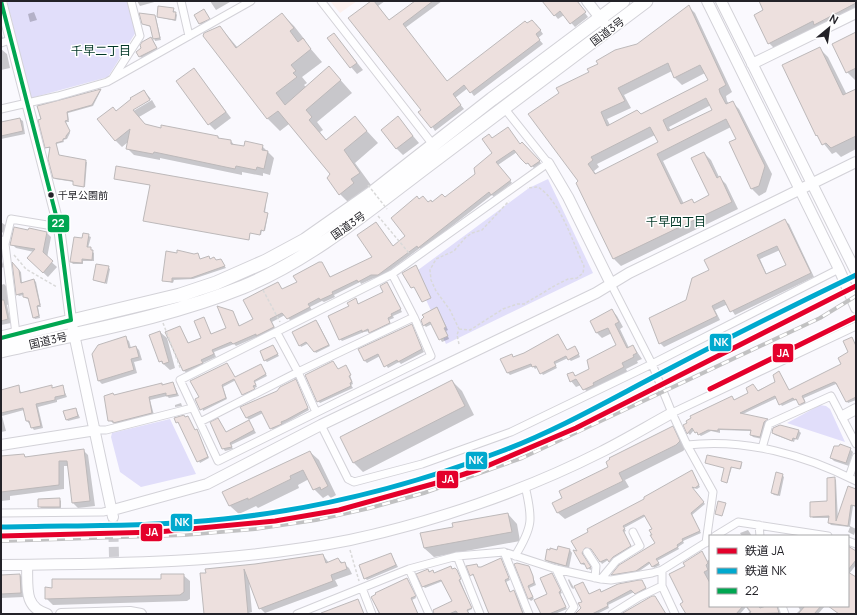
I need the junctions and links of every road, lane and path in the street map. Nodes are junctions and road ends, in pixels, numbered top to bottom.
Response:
1 (1, 1) edge
2 (131, 1) edge
3 (181, 1) edge
4 (251, 1) edge
5 (321, 1) edge
6 (587, 1) edge
7 (623, 1) edge
8 (646, 1) edge
9 (706, 1) edge
10 (721, 1) edge
11 (856, 13) edge
12 (600, 18) junction
13 (609, 29) junction
14 (188, 36) junction
15 (6, 42) edge
16 (752, 64) junction
17 (113, 79) junction
18 (26, 102) junction
19 (1, 109) edge
20 (505, 109) junction
21 (437, 151) junction
22 (856, 162) edge
23 (548, 163) junction
24 (812, 184) junction
25 (368, 186) dead end
26 (523, 189) dead end
27 (800, 190) junction
28 (511, 199) dead end
29 (372, 208) junction
30 (386, 209) dead end
31 (59, 227) junction
32 (3, 242) edge
33 (414, 259) junction
34 (839, 269) junction
35 (856, 272) edge
36 (392, 274) junction
37 (257, 280) junction
38 (611, 284) junction
39 (67, 293) junction
40 (856, 308) edge
41 (414, 316) junction
42 (71, 320) junction
43 (163, 323) dead end
44 (856, 326) edge
45 (284, 329) junction
46 (459, 329) junction
47 (277, 333) junction
48 (16, 334) junction
49 (74, 334) junction
50 (1, 338) edge
51 (459, 344) dead end
52 (1, 351) edge
53 (652, 364) junction
54 (298, 372) junction
55 (184, 378) junction
56 (192, 408) junction
57 (856, 409) edge
58 (316, 412) junction
59 (672, 413) junction
60 (842, 416) junction
61 (200, 422) junction
62 (322, 425) junction
63 (96, 430) junction
64 (856, 444) edge
65 (687, 445) junction
66 (1, 446) edge
67 (762, 448) junction
68 (856, 457) edge
69 (849, 477) junction
70 (856, 481) edge
71 (525, 486) junction
72 (1, 513) edge
73 (113, 513) junction
74 (759, 525) junction
75 (778, 528) junction
76 (632, 532) dead end
77 (717, 535) edge
78 (760, 535) edge
79 (779, 535) edge
80 (822, 535) edge
81 (708, 541) edge
82 (350, 549) dead end
83 (504, 552) junction
84 (587, 552) dead end
85 (457, 556) junction
86 (515, 556) junction
87 (1, 565) edge
88 (27, 565) junction
89 (409, 569) junction
90 (556, 569) junction
91 (662, 570) junction
92 (598, 579) junction
93 (662, 586) junction
94 (362, 588) junction
95 (616, 613) edge
96 (47, 614) edge
97 (61, 614) edge
98 (141, 614) edge
99 (297, 614) edge
100 (372, 614) edge
101 (429, 614) edge
102 (480, 614) edge
103 (529, 614) edge
104 (569, 614) edge
105 (675, 614) edge

1 - 15 street
2 - 17 street
3 - 14 street
4 - 14 street
5 - 21 street
6 - 12 street
7 - 12 highway, 国道3号
8 - 13 highway, 国道3号
9 - 27 street
10 - 16 street
11 - 16 street
12 - 13 street
12 - 21 highway, 国道3号
13 - 20 highway, 国道3号
14 - 17 street
15 - 18 street
16 - 24 street
17 - 18 street
18 - 19 street
18 - 31 street
20 - 21 highway, 国道3号
20 - 23 street
21 - 29 highway, 国道3号
21 - 42 highway, 国道3号
22 - 24 street
23 - 33 street
23 - 38 street
24 - 27 street
24 - 35 street
25 - 30 path, bridge
26 - 46 path
27 - 34 street
27 - 38 street
28 - 46 path
29 - 33 path
29 - 37 highway, 国道3号
31 - 32 street
31 - 39 street
32 - 39 path
32 - 48 street
33 - 36 street
34 - 40 street
34 - 53 street
36 - 41 street
36 - 45 street
37 - 45 path
37 - 49 highway, 国道3号
38 - 53 street
38 - 62 street
39 - 42 street
41 - 54 street
41 - 58 street
42 - 48 highway, 国道3号
42 - 49 street
43 - 55 path
44 - 59 street
45 - 47 street
46 - 51 path
47 - 54 street
47 - 55 street
48 - 50 highway, 国道3号
49 - 52 highway, 国道3号
49 - 63 street
53 - 59 street
53 - 62 street
54 - 58 street
54 - 61 street
55 - 56 street
56 - 61 street
56 - 63 street
57 - 60 street
58 - 61 street
59 - 65 street
59 - 71 street
60 - 64 street
60 - 67 street
62 - 73 street
63 - 66 street
63 - 73 street
65 - 67 street
65 - 81 street
67 - 69 street
68 - 69 street
69 - 70 street
71 - 86 street
71 - 88 street
72 - 73 street
74 - 75 street
74 - 77 street
74 - 78 street
75 - 79 street
75 - 80 street
76 - 92 street
81 - 91 street
82 - 94 path
83 - 85 street
83 - 86 street
83 - 103 street
84 - 92 street
85 - 89 street
85 - 102 street
86 - 90 street
87 - 88 street
88 - 96 street
89 - 94 street
89 - 101 street
90 - 92 street
90 - 104 street
91 - 92 street
91 - 93 street
93 - 95 street
93 - 105 street
94 - 99 street
94 - 100 street
97 - 98 street

